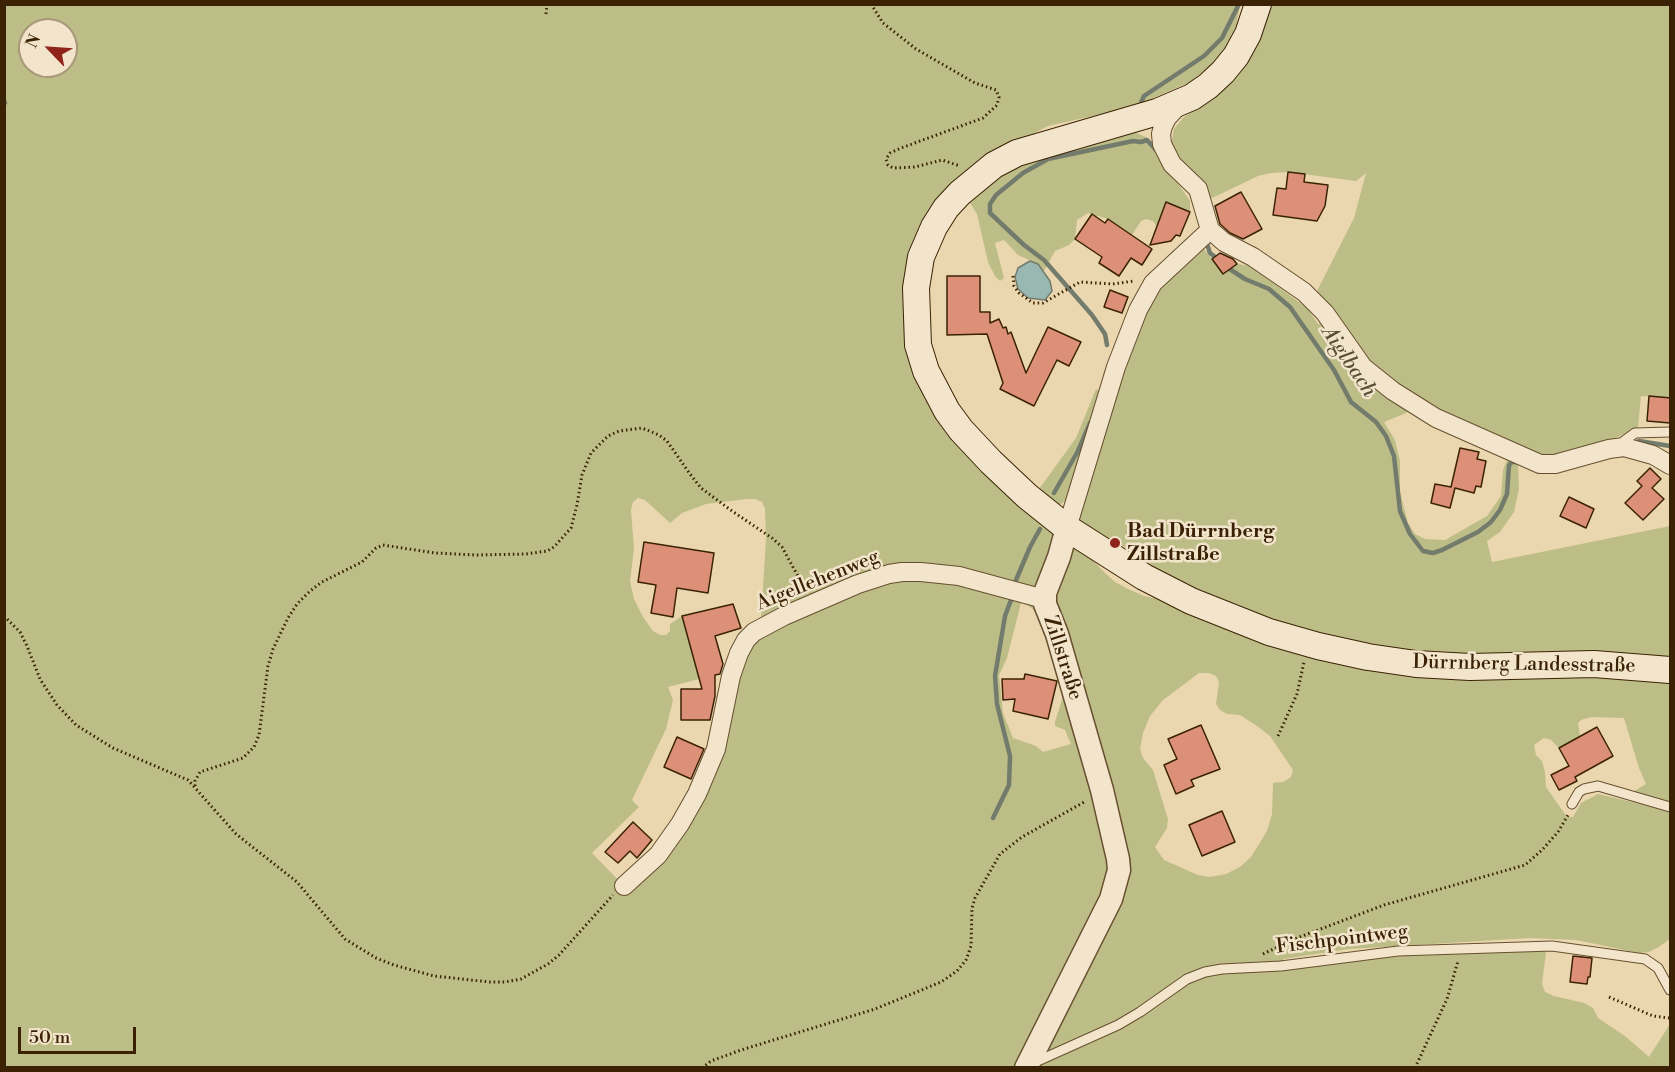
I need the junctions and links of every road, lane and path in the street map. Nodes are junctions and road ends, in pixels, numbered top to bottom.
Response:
1 (547, 4) edge
2 (871, 4) edge
3 (1258, 4) edge
4 (546, 14) dead end
5 (1183, 101) junction
6 (1130, 120) junction
7 (1161, 134) junction
8 (978, 178) junction
9 (1207, 234) junction
10 (1013, 276) dead end
11 (1136, 280) dead end
12 (1671, 432) edge
13 (1621, 447) junction
14 (1671, 465) edge
15 (1067, 528) junction
16 (830, 596) junction
17 (1044, 599) junction
18 (4, 616) edge
19 (1307, 643) junction
20 (1671, 670) edge
21 (1278, 736) dead end
22 (195, 786) junction
23 (1102, 790) junction
24 (1572, 804) joint
25 (1671, 807) edge
26 (624, 886) joint
27 (1461, 950) junction
28 (1259, 956) dead end
29 (1671, 990) edge
30 (1609, 997) dead end
31 (1671, 1018) edge
32 (1026, 1067) edge
33 (702, 1068) edge
34 (1415, 1068) edge

1 - 4 path
2 - 8 path
3 - 5 main road, Dürrnberg Landesstraße
5 - 6 main road, Dürrnberg Landesstraße
5 - 7 street
6 - 7 street
6 - 8 main road, Dürrnberg Landesstraße
7 - 9 street
8 - 15 main road, Dürrnberg Landesstraße
9 - 13 street
9 - 15 street, Zillstraße
10 - 11 path
12 - 13 lane
13 - 14 street
15 - 17 street, Zillstraße
15 - 19 main road, Dürrnberg Landesstraße
16 - 17 street, Aigellehenweg
16 - 22 path
16 - 26 street, Aigellehenweg
17 - 23 street, Zillstraße
18 - 22 path
19 - 20 main road, Dürrnberg Landesstraße
19 - 21 path
22 - 26 path
23 - 32 street, Zillstraße
23 - 33 path
24 - 25 lane
24 - 28 path
27 - 29 lane, Fischpointweg
27 - 32 lane, Fischpointweg
27 - 34 path
30 - 31 path

